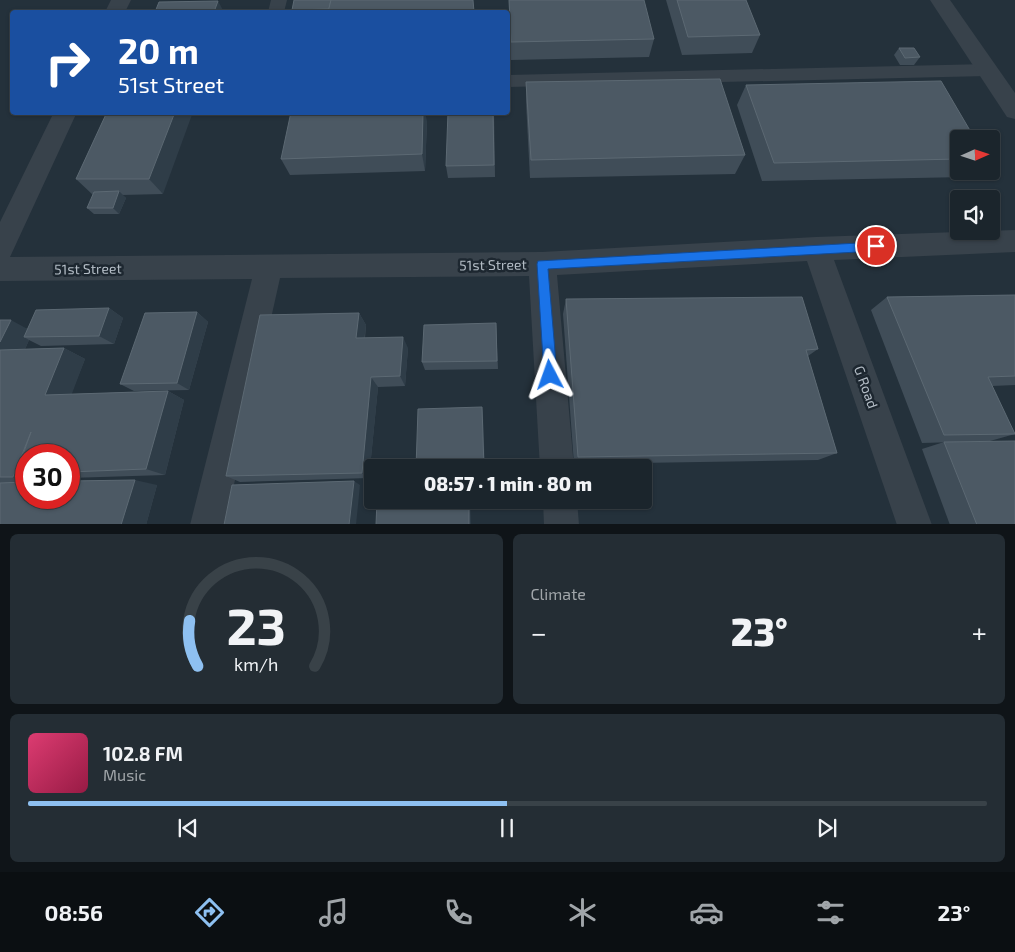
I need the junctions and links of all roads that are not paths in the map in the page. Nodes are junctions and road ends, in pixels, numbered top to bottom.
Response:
1 (940, 0) edge
2 (986, 70) junction
3 (510, 81) edge
4 (1015, 111) edge
5 (65, 115) edge
6 (1015, 241) edge
7 (0, 249) edge
8 (816, 249) junction
9 (542, 264) junction
10 (269, 267) junction
11 (0, 269) edge
12 (556, 459) edge
13 (561, 509) edge
14 (207, 524) edge
15 (562, 524) edge
16 (915, 524) edge

1 - 2 street
2 - 3 lane
2 - 4 street
5 - 7 street
6 - 8 street, 51st Street
8 - 9 street, 51st Street
8 - 16 street, G Road
9 - 10 street, 51st Street
9 - 12 street
10 - 11 street, 51st Street
10 - 14 street
13 - 15 street

